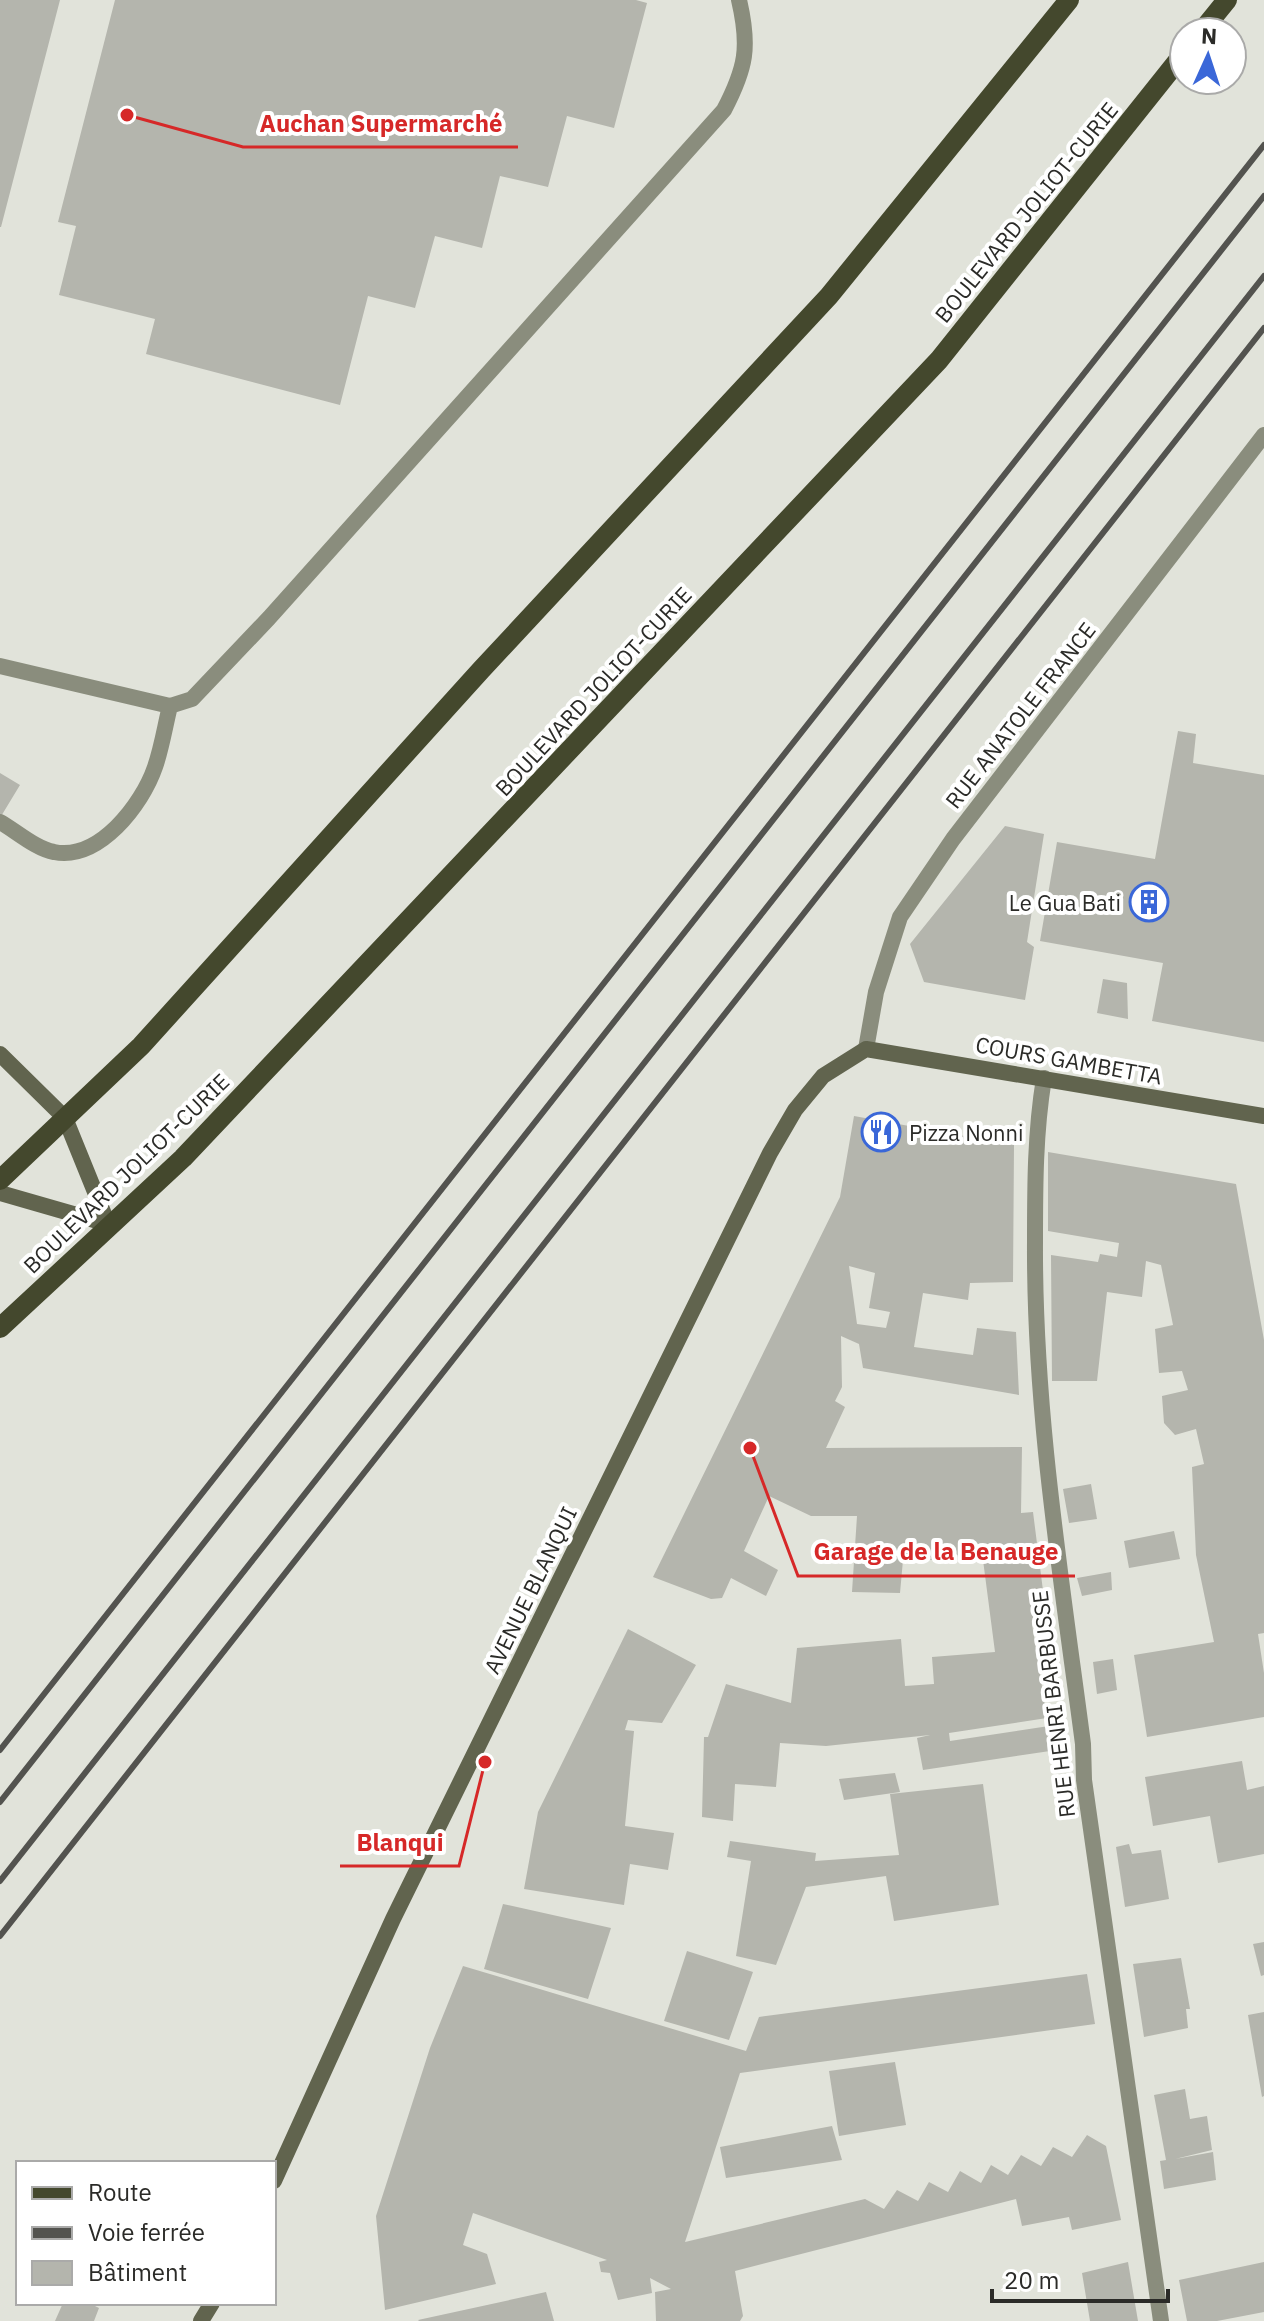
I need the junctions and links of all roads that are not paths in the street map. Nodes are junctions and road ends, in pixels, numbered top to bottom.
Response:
1 (739, 0) edge
2 (1069, 0) edge
3 (1227, 0) edge
4 (1214, 16) edge
5 (1168, 73) edge
6 (1264, 435) edge
7 (0, 666) edge
8 (170, 706) junction
9 (0, 822) edge
10 (866, 1049) junction
11 (0, 1054) edge
12 (1044, 1078) junction
13 (1264, 1116) edge
14 (65, 1118) junction
15 (0, 1180) edge
16 (0, 1193) edge
17 (108, 1224) junction
18 (0, 1328) edge
19 (276, 2177) edge
20 (1161, 2321) edge

1 - 8 street
2 - 14 main road
3 - 4 main road
5 - 17 main road, BOULEVARD JOLIOT-CURIE
6 - 10 street, RUE ANATOLE FRANCE
7 - 8 street
8 - 9 street
10 - 12 street, COURS GAMBETTA
10 - 19 street, AVENUE BLANQUI
11 - 14 street
12 - 13 street, COURS GAMBETTA
12 - 20 street, RUE HENRI BARBUSSE
14 - 15 main road
14 - 17 street
16 - 17 street
17 - 18 main road, BOULEVARD JOLIOT-CURIE

